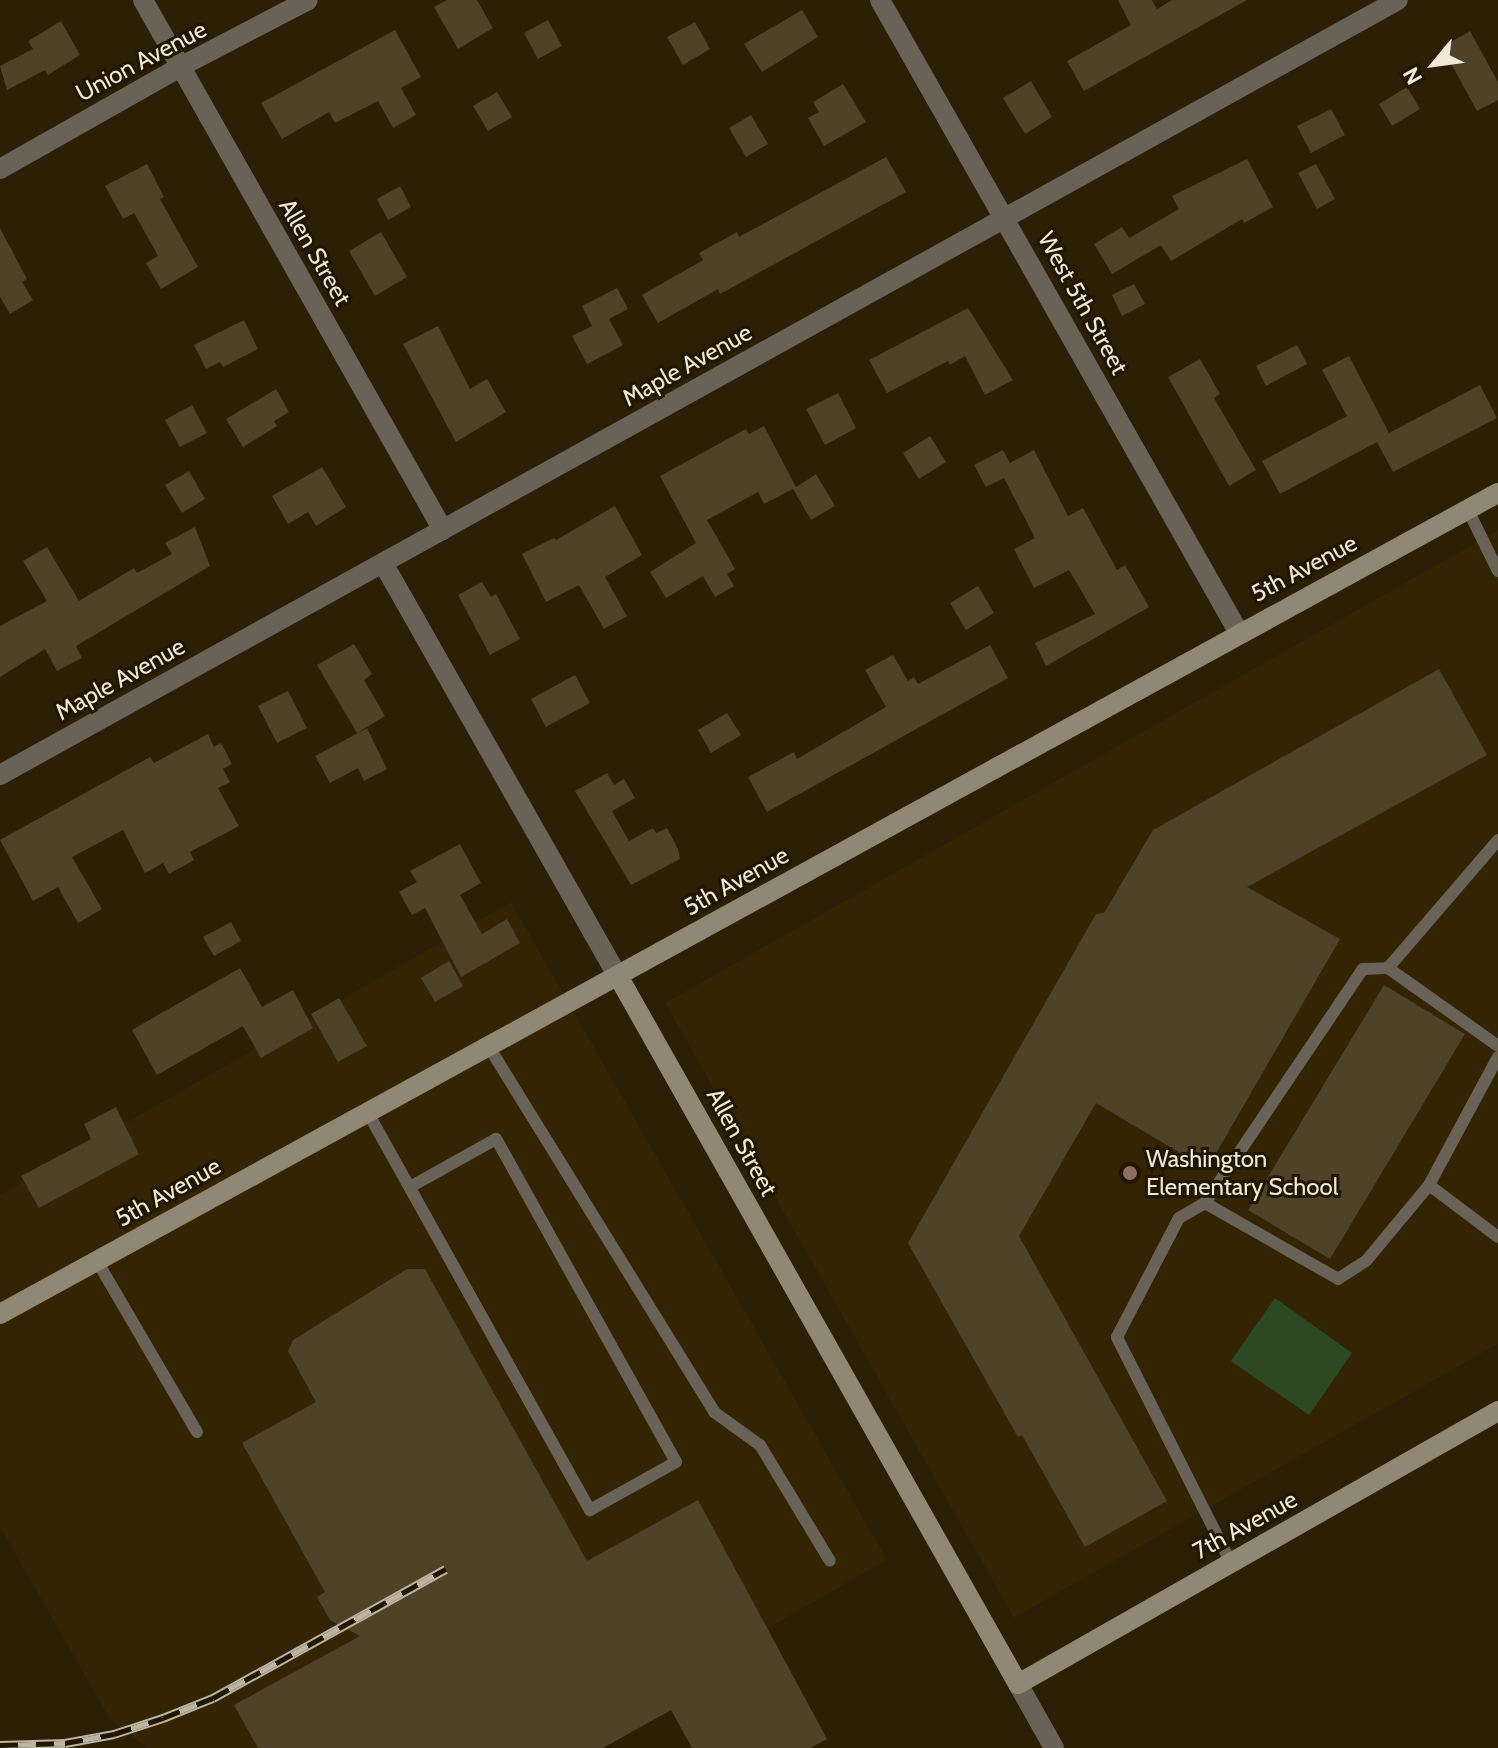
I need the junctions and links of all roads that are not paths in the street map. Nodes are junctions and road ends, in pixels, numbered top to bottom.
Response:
1 (143, 0) edge
2 (308, 0) edge
3 (880, 0) edge
4 (1398, 0) edge
5 (180, 67) junction
6 (0, 169) edge
7 (1005, 218) junction
8 (1498, 493) edge
9 (1468, 510) junction
10 (443, 530) junction
11 (383, 563) junction
12 (1498, 571) edge
13 (1239, 633) junction
14 (0, 775) edge
15 (1498, 840) edge
16 (1388, 968) junction
17 (618, 976) junction
18 (1498, 1046) edge
19 (489, 1047) junction
20 (1498, 1057) edge
21 (368, 1113) junction
22 (1429, 1185) junction
23 (410, 1187) junction
24 (1205, 1203) junction
25 (1498, 1237) edge
26 (97, 1261) junction
27 (0, 1314) edge
28 (1498, 1411) edge
29 (197, 1432) dead end
30 (830, 1561) dead end
31 (1231, 1563) junction
32 (1018, 1684) junction
33 (1054, 1748) edge

1 - 5 street, Allen Street
2 - 5 street, Union Avenue
3 - 7 street, West 5th Street
4 - 7 street, Maple Avenue
5 - 6 street, Union Avenue
5 - 10 street, Allen Street
7 - 10 street, Maple Avenue
7 - 13 street, West 5th Street
8 - 9 street, 5th Avenue
9 - 12 lane
9 - 13 street, 5th Avenue
10 - 11 street, Maple Avenue
11 - 14 street, Maple Avenue
11 - 17 street, Allen Street
13 - 17 street, 5th Avenue
15 - 16 lane
16 - 18 lane
16 - 24 lane
17 - 19 street, 5th Avenue
17 - 32 street, Allen Street
19 - 21 street, 5th Avenue
19 - 30 lane
20 - 22 lane
21 - 23 lane
21 - 26 street, 5th Avenue
22 - 24 lane
22 - 25 lane
23 - 23 lane
24 - 31 lane
26 - 27 street, 5th Avenue
26 - 29 lane
28 - 31 street, 7th Avenue
31 - 32 street, 7th Avenue
32 - 33 street, Allen Street

